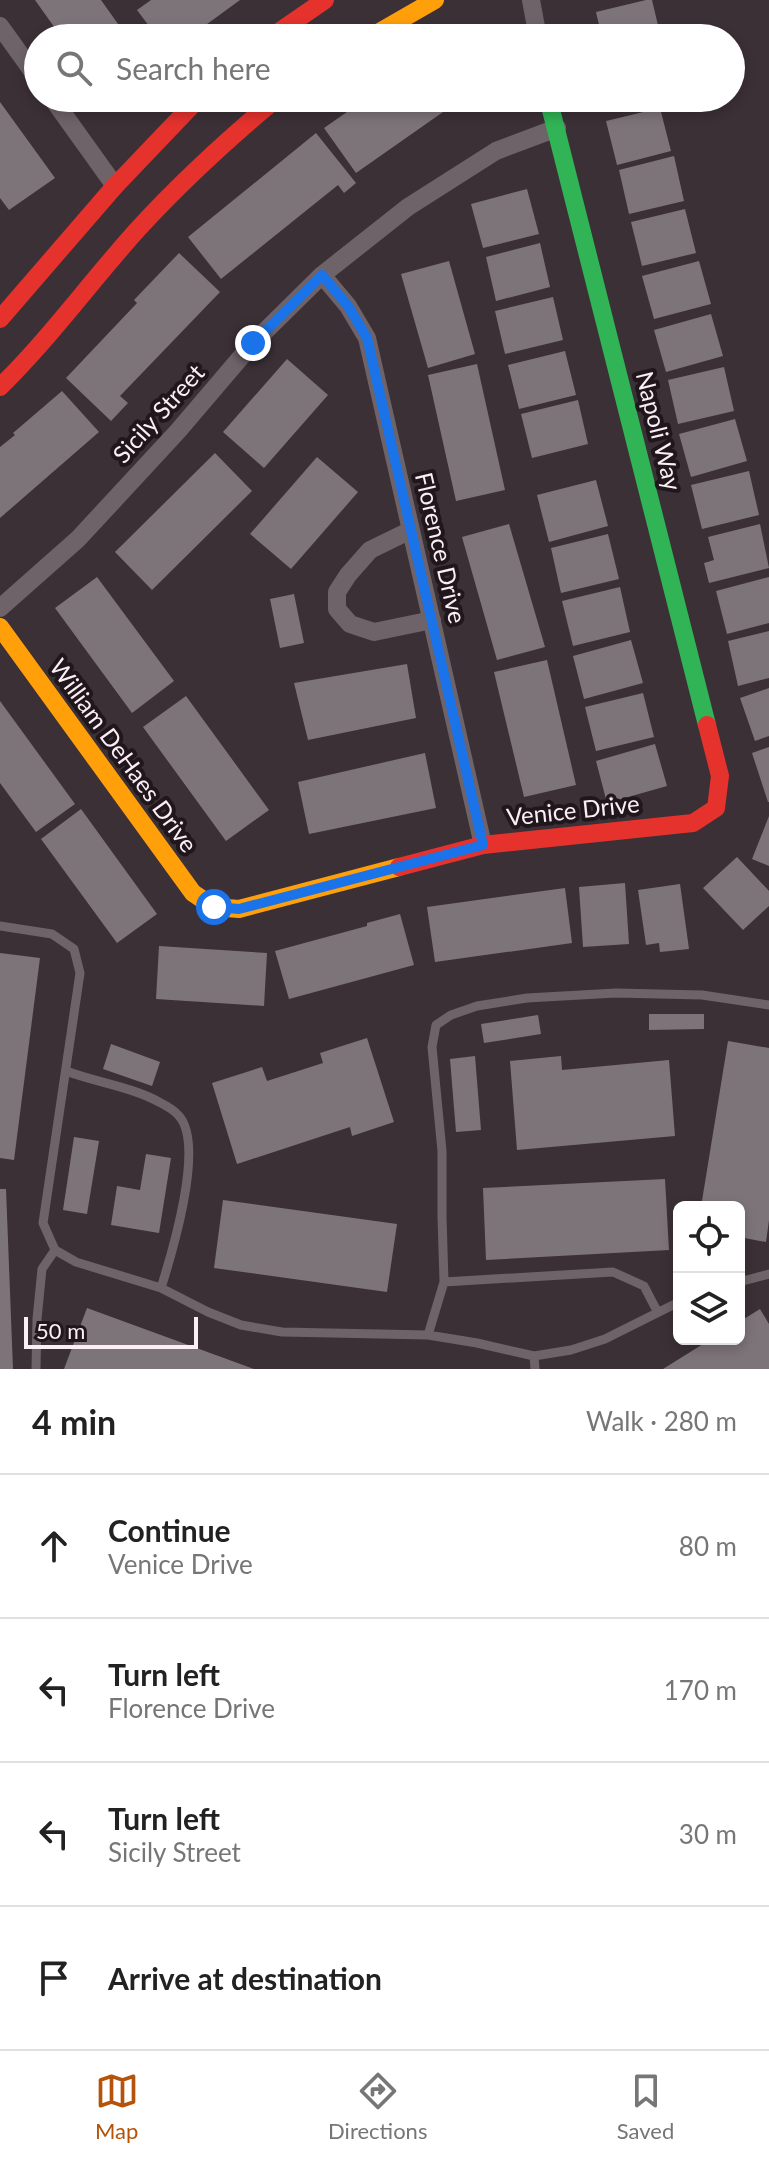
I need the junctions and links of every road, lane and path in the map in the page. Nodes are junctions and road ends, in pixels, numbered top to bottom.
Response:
1 (325, 0) edge
2 (435, 0) edge
3 (531, 0) edge
4 (290, 24) edge
5 (393, 24) edge
6 (535, 24) edge
7 (0, 26) edge
8 (24, 59) edge
9 (62, 112) edge
10 (186, 112) edge
11 (260, 112) edge
12 (552, 112) edge
13 (557, 128) junction
14 (115, 186) junction
15 (322, 275) junction
16 (0, 319) edge
17 (0, 387) edge
18 (411, 530) junction
19 (0, 608) edge
20 (432, 620) junction
21 (0, 627) edge
22 (720, 776) joint
23 (483, 845) junction
24 (214, 907) joint
25 (0, 926) edge
26 (769, 1005) edge
27 (66, 1071) junction
28 (55, 1250) junction
29 (769, 1274) edge
30 (745, 1280) edge
31 (444, 1282) junction
32 (161, 1288) junction
33 (673, 1304) edge
34 (657, 1311) junction
35 (428, 1335) junction
36 (534, 1356) junction
37 (36, 1369) edge
38 (535, 1369) edge

1 - 4 street
2 - 5 street
3 - 6 street
7 - 8 street
9 - 14 street
10 - 14 street
11 - 17 street
12 - 13 street, Napoli Way
13 - 15 street, Sicily Street
13 - 22 street, Napoli Way
14 - 16 street
15 - 18 street, Florence Drive
15 - 19 street, Sicily Street
18 - 20 street, Florence Drive
18 - 20 street
20 - 23 street, Florence Drive
21 - 24 street, William DeHaes Drive
22 - 23 street, Venice Drive
23 - 24 street, Venice Drive
25 - 27 lane
26 - 31 lane
27 - 28 lane
27 - 32 lane
28 - 32 lane
28 - 37 lane
29 - 30 lane
31 - 34 lane
31 - 35 lane
32 - 35 lane
33 - 34 lane
34 - 36 lane
35 - 36 lane
36 - 38 lane

